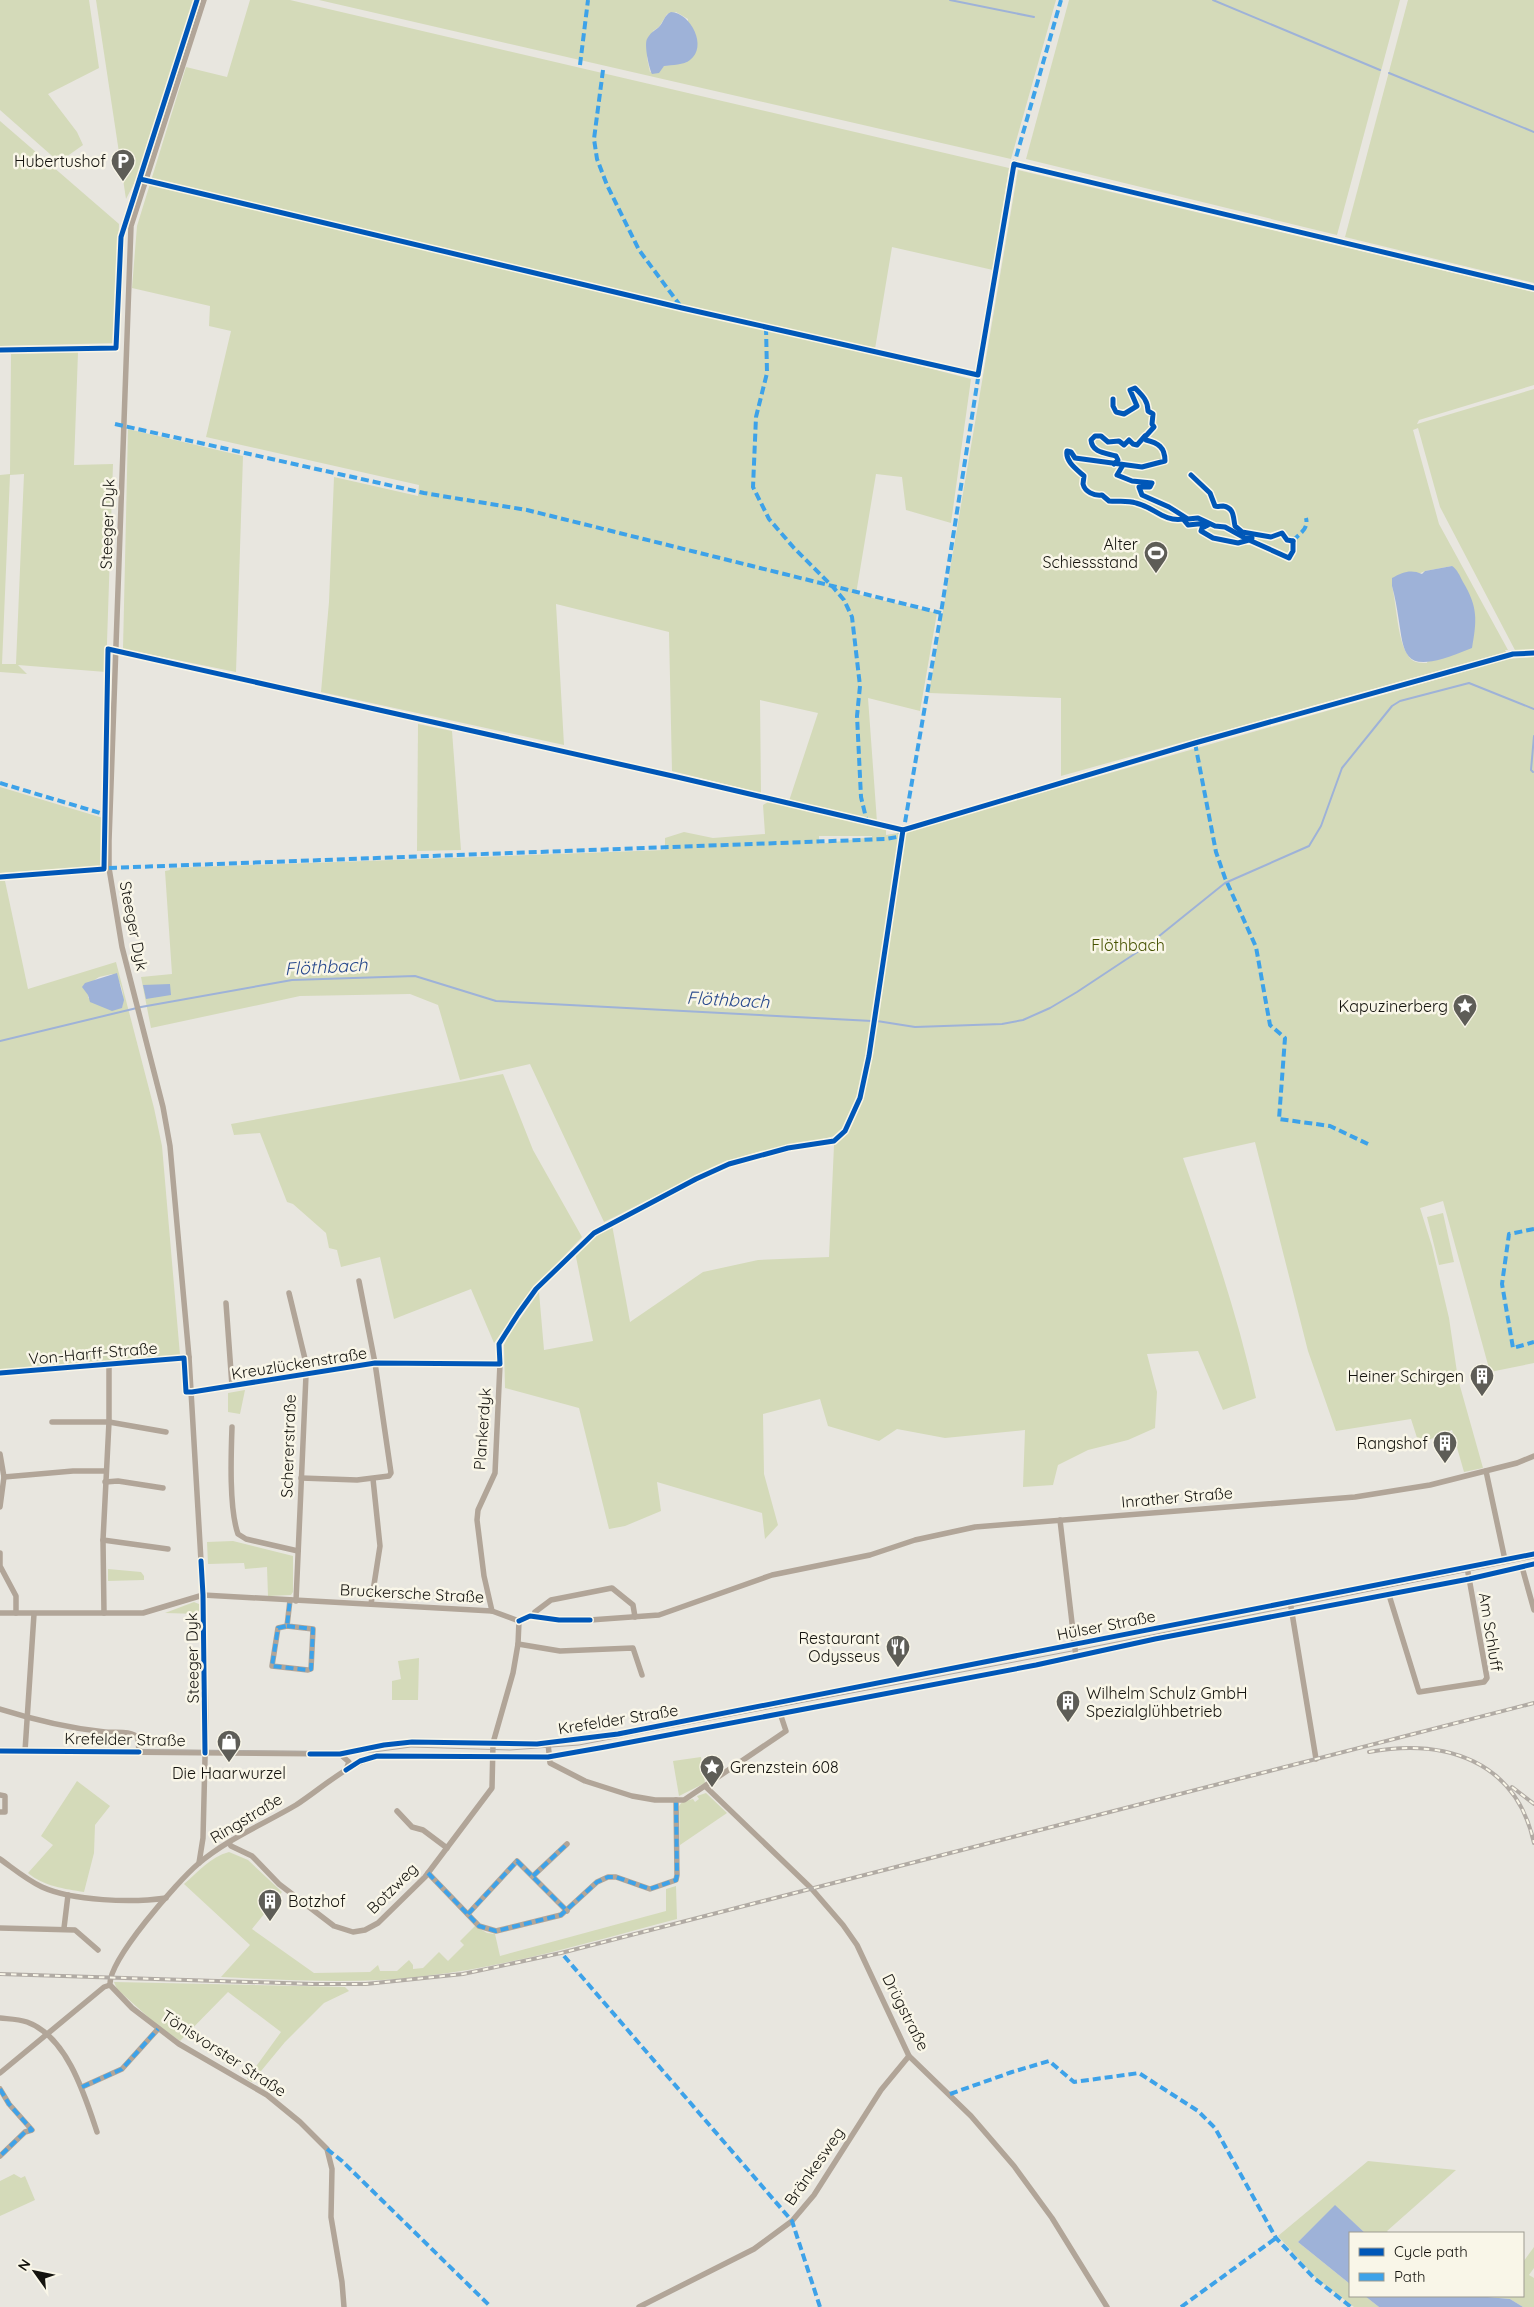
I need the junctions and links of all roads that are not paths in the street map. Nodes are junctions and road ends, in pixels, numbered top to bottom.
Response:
1 (204, 0) edge
2 (1534, 653) edge
3 (1514, 654) dead end
4 (109, 868) junction
5 (0, 877) edge
6 (358, 1281) dead end
7 (289, 1294) dead end
8 (226, 1303) dead end
9 (189, 1357) junction
10 (109, 1364) junction
11 (375, 1364) junction
12 (500, 1364) joint
13 (0, 1373) edge
14 (306, 1375) junction
15 (232, 1386) junction
16 (192, 1392) junction
17 (52, 1422) dead end
18 (109, 1422) junction
19 (232, 1428) dead end
20 (166, 1432) dead end
21 (0, 1454) edge
22 (1534, 1456) edge
23 (105, 1471) junction
24 (1486, 1471) junction
25 (4, 1477) junction
26 (301, 1478) junction
27 (373, 1479) junction
28 (105, 1482) junction
29 (163, 1488) dead end
30 (0, 1507) edge
31 (1060, 1520) junction
32 (103, 1540) junction
33 (168, 1549) dead end
34 (298, 1551) junction
35 (0, 1553) edge
36 (1534, 1554) edge
37 (1505, 1560) junction
38 (1534, 1564) edge
39 (1467, 1567) junction
40 (1522, 1567) junction
41 (1469, 1580) junction
42 (1389, 1594) junction
43 (203, 1596) junction
44 (293, 1600) junction
45 (1290, 1601) junction
46 (1533, 1603) edge
47 (371, 1604) junction
48 (492, 1610) junction
49 (1534, 1610) edge
50 (0, 1613) edge
51 (16, 1613) junction
52 (104, 1613) junction
53 (1291, 1613) junction
54 (34, 1614) junction
55 (532, 1615) junction
56 (635, 1617) junction
57 (519, 1621) junction
58 (287, 1626) junction
59 (518, 1644) junction
60 (1074, 1644) junction
61 (1076, 1657) junction
62 (928, 1674) joint
63 (642, 1675) dead end
64 (824, 1705) joint
65 (0, 1709) edge
66 (780, 1713) junction
67 (26, 1717) junction
68 (493, 1743) junction
69 (548, 1743) junction
70 (0, 1751) edge
71 (25, 1751) junction
72 (139, 1752) junction
73 (205, 1753) junction
74 (340, 1754) junction
75 (377, 1756) joint
76 (493, 1757) junction
77 (548, 1757) junction
78 (1316, 1759) dead end
79 (346, 1770) junction
80 (706, 1787) junction
81 (0, 1795) edge
82 (676, 1800) junction
83 (397, 1811) dead end
84 (0, 1812) edge
85 (229, 1843) junction
86 (567, 1844) dead end
87 (447, 1848) junction
88 (0, 1860) edge
89 (199, 1863) junction
90 (428, 1873) junction
91 (533, 1876) junction
92 (68, 1895) junction
93 (166, 1898) junction
94 (567, 1911) junction
95 (468, 1914) junction
96 (0, 1928) edge
97 (64, 1928) junction
98 (98, 1950) dead end
99 (110, 1985) junction
100 (0, 2018) edge
101 (158, 2030) junction
102 (47, 2034) junction
103 (909, 2056) junction
104 (0, 2073) edge
105 (82, 2087) junction
106 (0, 2089) edge
107 (97, 2132) dead end
108 (0, 2156) edge
109 (344, 2307) edge
110 (639, 2307) edge
111 (1107, 2307) edge

1 - 4 street, Steeger Dyk
2 - 3 street
4 - 5 street
4 - 9 street, Steeger Dyk
6 - 11 street
7 - 14 street, Schererstraße
8 - 15 street
9 - 10 street, Von-Harff-Straße
9 - 16 street, Steeger Dyk
10 - 13 street, Von-Harff-Straße
10 - 18 street
11 - 12 street, Kreuzlückenstraße
11 - 14 street, Kreuzlückenstraße
11 - 27 street
12 - 48 street, Plankerdyk
14 - 15 street, Kreuzlückenstraße
14 - 26 street, Schererstraße
15 - 16 street, Kreuzlückenstraße
16 - 43 street, Steeger Dyk
17 - 18 street
18 - 20 street
18 - 23 street
19 - 34 street
21 - 25 street
22 - 24 street, Inrather Straße
23 - 25 street
23 - 28 street
24 - 31 street, Inrather Straße
24 - 37 street
25 - 30 street
26 - 27 street
26 - 34 street, Schererstraße
27 - 47 street
28 - 29 street
28 - 32 street
31 - 56 street, Inrather Straße
31 - 60 street
32 - 33 street
32 - 52 street
34 - 44 street, Schererstraße
35 - 51 street
36 - 37 street, Hülser Straße
37 - 39 street, Hülser Straße
38 - 40 street, Hülser Straße
39 - 41 street, Am Schluff
39 - 45 street, Hülser Straße
40 - 41 street, Hülser Straße
40 - 46 street
41 - 42 street, Hülser Straße
41 - 42 street, Am Schluff
42 - 53 street, Hülser Straße
43 - 44 street, Bruckersche Straße
43 - 52 street, Bruckersche Straße
43 - 73 street, Steeger Dyk
44 - 47 street, Bruckersche Straße
44 - 58 street
45 - 53 street
45 - 60 street, Hülser Straße
46 - 49 street
47 - 48 street, Bruckersche Straße
48 - 57 street, Bruckersche Straße
50 - 51 street, Bruckersche Straße
51 - 54 street, Bruckersche Straße
52 - 54 street, Bruckersche Straße
53 - 61 street, Hülser Straße
53 - 78 street
54 - 67 street
55 - 56 street
55 - 56 street
55 - 57 street
57 - 59 street
58 - 58 street
59 - 63 street
59 - 68 street
60 - 61 street
60 - 62 street, Hülser Straße
61 - 64 street, Hülser Straße
62 - 69 street, Krefelder Straße
64 - 66 street, Krefelder Straße
65 - 67 street
66 - 77 street, Krefelder Straße
66 - 80 street
67 - 71 street
67 - 72 street
68 - 69 street, Krefelder Straße
68 - 74 street, Krefelder Straße
68 - 76 street, Botzweg
69 - 77 street, Krefelder Straße
70 - 71 street, Krefelder Straße
71 - 72 street, Krefelder Straße
72 - 73 street, Krefelder Straße
73 - 74 street, Krefelder Straße
73 - 89 street, Steeger Dyk
74 - 79 street
75 - 76 street, Krefelder Straße
75 - 79 street, Ringstraße
76 - 77 street, Krefelder Straße
76 - 87 street, Botzweg
77 - 82 street
79 - 85 street, Ringstraße
80 - 82 street
80 - 103 street, Drügstraße
81 - 84 street
82 - 94 street
83 - 87 street
85 - 89 street, Ringstraße
85 - 90 street, Botzweg
86 - 91 street
87 - 90 street, Botzweg
88 - 92 street
89 - 93 street, Ringstraße
90 - 95 street
91 - 94 street
91 - 95 street
92 - 93 street
92 - 97 street
93 - 99 street
94 - 95 street
96 - 97 street
97 - 98 street
99 - 101 street, Tönisvorster Straße
99 - 102 street
100 - 102 street
101 - 105 street
101 - 109 street, Tönisvorster Straße
102 - 104 street
102 - 105 street
103 - 110 street, Bränkesweg
103 - 111 street, Drügstraße
105 - 107 street
106 - 108 street

